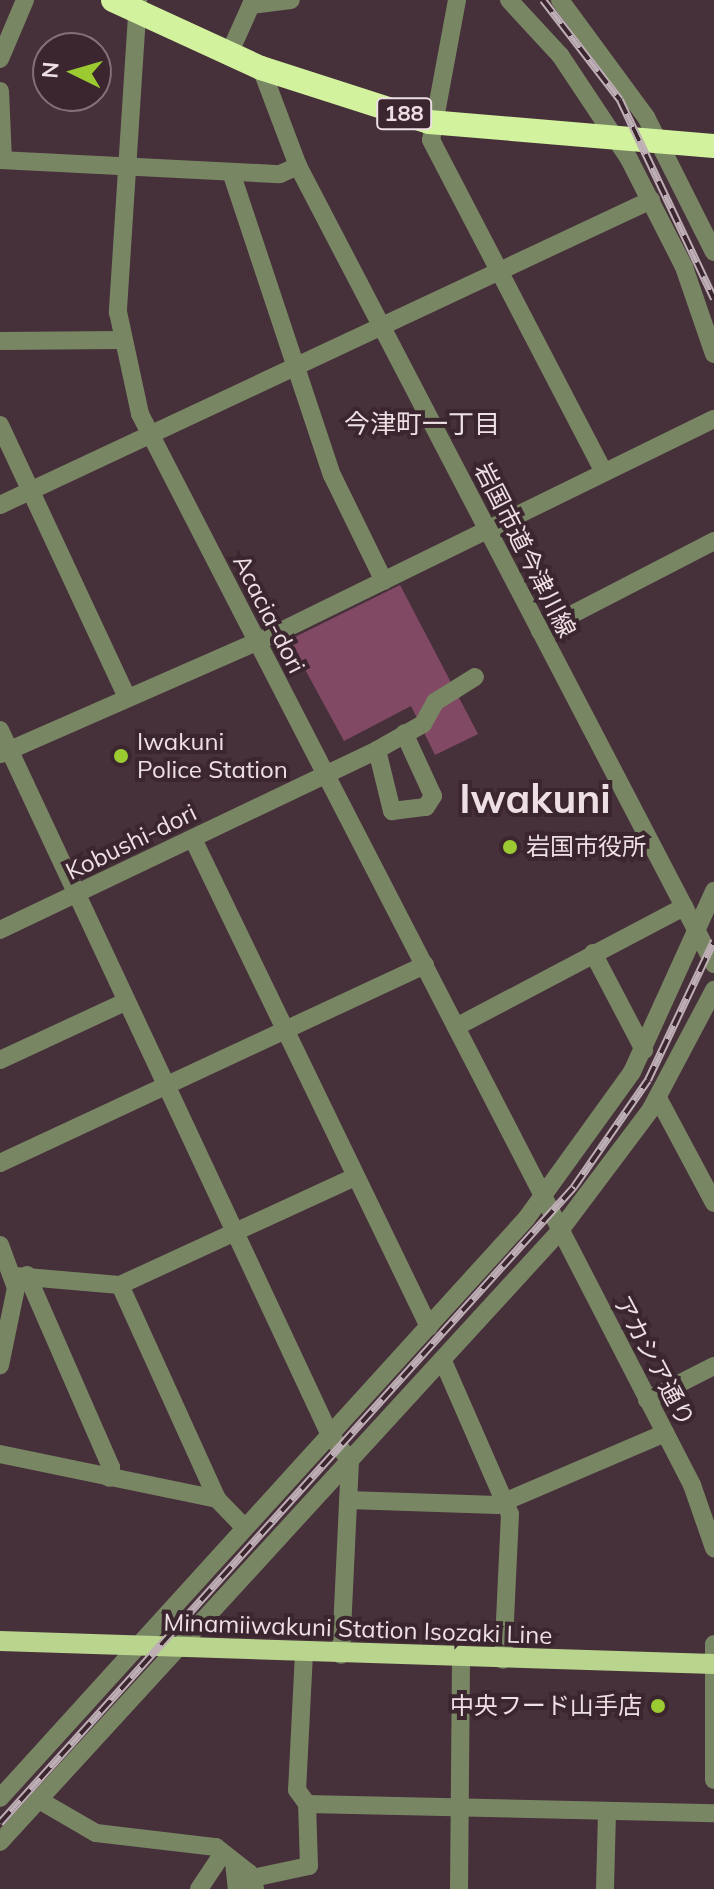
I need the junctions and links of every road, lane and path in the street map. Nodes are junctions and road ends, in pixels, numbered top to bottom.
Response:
1 (25, 0) edge
2 (113, 0) edge
3 (291, 0) edge
4 (457, 0) edge
5 (509, 0) edge
6 (560, 0) edge
7 (251, 2) edge
8 (136, 3) edge
9 (229, 54) junction
10 (0, 59) edge
11 (261, 68) junction
12 (0, 91) edge
13 (429, 122) junction
14 (615, 138) junction
15 (660, 141) junction
16 (714, 146) edge
17 (1, 160) edge
18 (298, 166) junction
19 (127, 167) junction
20 (231, 172) junction
21 (651, 200) junction
22 (714, 252) edge
23 (499, 273) junction
24 (384, 328) junction
25 (120, 340) junction
26 (0, 341) edge
27 (714, 354) edge
28 (294, 370) junction
29 (714, 419) edge
30 (0, 425) edge
31 (150, 436) junction
32 (603, 471) junction
33 (31, 492) junction
34 (0, 505) edge
35 (488, 531) junction
36 (714, 541) edge
37 (384, 581) junction
38 (540, 631) junction
39 (256, 641) junction
40 (475, 677) dead end
41 (127, 697) junction
42 (0, 730) edge
43 (408, 731) junction
44 (377, 750) junction
45 (5, 753) edge
46 (326, 775) junction
47 (193, 839) junction
48 (714, 891) edge
49 (76, 895) junction
50 (684, 907) junction
51 (0, 930) edge
52 (699, 935) junction
53 (593, 953) junction
54 (714, 964) edge
55 (425, 965) junction
56 (714, 990) edge
57 (125, 1002) junction
58 (456, 1027) junction
59 (286, 1031) junction
60 (644, 1050) junction
61 (0, 1060) edge
62 (165, 1085) junction
63 (658, 1098) junction
64 (0, 1163) edge
65 (353, 1178) junction
66 (541, 1200) junction
67 (714, 1203) edge
68 (234, 1231) junction
69 (558, 1233) junction
70 (0, 1245) edge
71 (21, 1276) junction
72 (120, 1285) junction
73 (429, 1327) junction
74 (443, 1361) junction
75 (0, 1365) edge
76 (714, 1366) edge
77 (647, 1400) junction
78 (665, 1433) junction
79 (330, 1435) junction
80 (0, 1454) edge
81 (350, 1461) junction
82 (109, 1478) junction
83 (217, 1499) junction
84 (348, 1500) junction
85 (507, 1503) junction
86 (245, 1528) junction
87 (714, 1548) edge
88 (0, 1641) edge
89 (138, 1647) junction
90 (180, 1650) junction
91 (304, 1653) junction
92 (341, 1655) junction
93 (461, 1658) junction
94 (713, 1658) edge
95 (503, 1660) junction
96 (714, 1780) edge
97 (0, 1798) edge
98 (39, 1800) junction
99 (307, 1804) junction
100 (456, 1807) junction
101 (607, 1811) junction
102 (714, 1813) edge
103 (0, 1842) edge
104 (229, 1857) junction
105 (248, 1885) edge
106 (199, 1889) edge
107 (459, 1889) edge
108 (605, 1889) edge

1 - 10 street
2 - 8 highway, 188
3 - 7 street
4 - 13 street
5 - 14 street
6 - 15 street
7 - 9 street
8 - 9 highway, 188
8 - 19 street, Acacia-dori
9 - 11 highway, 188
11 - 13 highway, 188
11 - 18 street, 岩国市道今津川線
12 - 17 street
13 - 14 highway, 188
13 - 23 street
14 - 15 highway, 188
14 - 21 street
15 - 16 highway, 188
15 - 22 street
17 - 19 street
18 - 20 street
18 - 24 street, 岩国市道今津川線
19 - 20 street
19 - 25 street, Acacia-dori
20 - 28 street
21 - 23 street
21 - 27 street
23 - 24 street
23 - 32 street
24 - 28 street
24 - 35 street, 岩国市道今津川線
25 - 26 street
25 - 31 street, Acacia-dori
28 - 31 street
28 - 37 street
29 - 32 street
30 - 33 street
31 - 33 street
31 - 39 street, Acacia-dori
32 - 35 street
33 - 34 street
33 - 41 street
35 - 37 street
35 - 38 street, 岩国市道今津川線
36 - 38 street
37 - 39 street
38 - 50 street, 岩国市道今津川線
39 - 41 street
39 - 46 street, Acacia-dori
40 - 43 street, Kobushi-dori
41 - 45 street
42 - 45 street
43 - 44 street, Kobushi-dori
43 - 44 street
44 - 46 street, Kobushi-dori
45 - 49 street
46 - 47 street, Kobushi-dori
46 - 55 street, Acacia-dori
47 - 49 street, Kobushi-dori
47 - 59 street
48 - 52 street
49 - 51 street, Kobushi-dori
49 - 57 street
50 - 52 street, 岩国市道今津川線
50 - 53 street
52 - 54 street, 岩国市道今津川線
52 - 60 street
53 - 58 street
53 - 60 street
55 - 58 street, Acacia-dori
55 - 59 street
56 - 63 street
57 - 61 street
57 - 62 street
58 - 66 street, Acacia-dori
59 - 62 street
59 - 65 street
60 - 66 street
62 - 64 street
62 - 68 street
63 - 67 street
63 - 69 street
65 - 68 street
65 - 73 street
66 - 69 street, アカシア通り
66 - 73 street
68 - 72 street
68 - 79 street
69 - 74 street
69 - 77 street, アカシア通り
70 - 71 street
71 - 72 street
71 - 75 street
71 - 82 street
72 - 83 street
73 - 79 street
74 - 81 street
74 - 85 street
76 - 77 street
77 - 78 street, アカシア通り
78 - 85 street
78 - 87 street, アカシア通り
79 - 81 street
79 - 86 street
80 - 82 street
81 - 84 street
81 - 90 street
82 - 83 street
83 - 86 street
84 - 85 street
84 - 92 street
85 - 95 street
86 - 89 street
88 - 89 main road, Minamiiwakuni Station Isozaki Line
89 - 90 main road, Minamiiwakuni Station Isozaki Line
89 - 97 street
90 - 91 main road, Minamiiwakuni Station Isozaki Line
90 - 98 street
91 - 92 main road, Minamiiwakuni Station Isozaki Line
91 - 99 street
92 - 93 main road, Minamiiwakuni Station Isozaki Line
93 - 95 main road, Minamiiwakuni Station Isozaki Line
93 - 100 street
94 - 95 main road, Minamiiwakuni Station Isozaki Line
94 - 96 street
98 - 103 street
98 - 104 street
99 - 100 street
99 - 105 street
100 - 101 street
100 - 107 street
101 - 102 street
101 - 108 street
104 - 105 street
104 - 106 street

